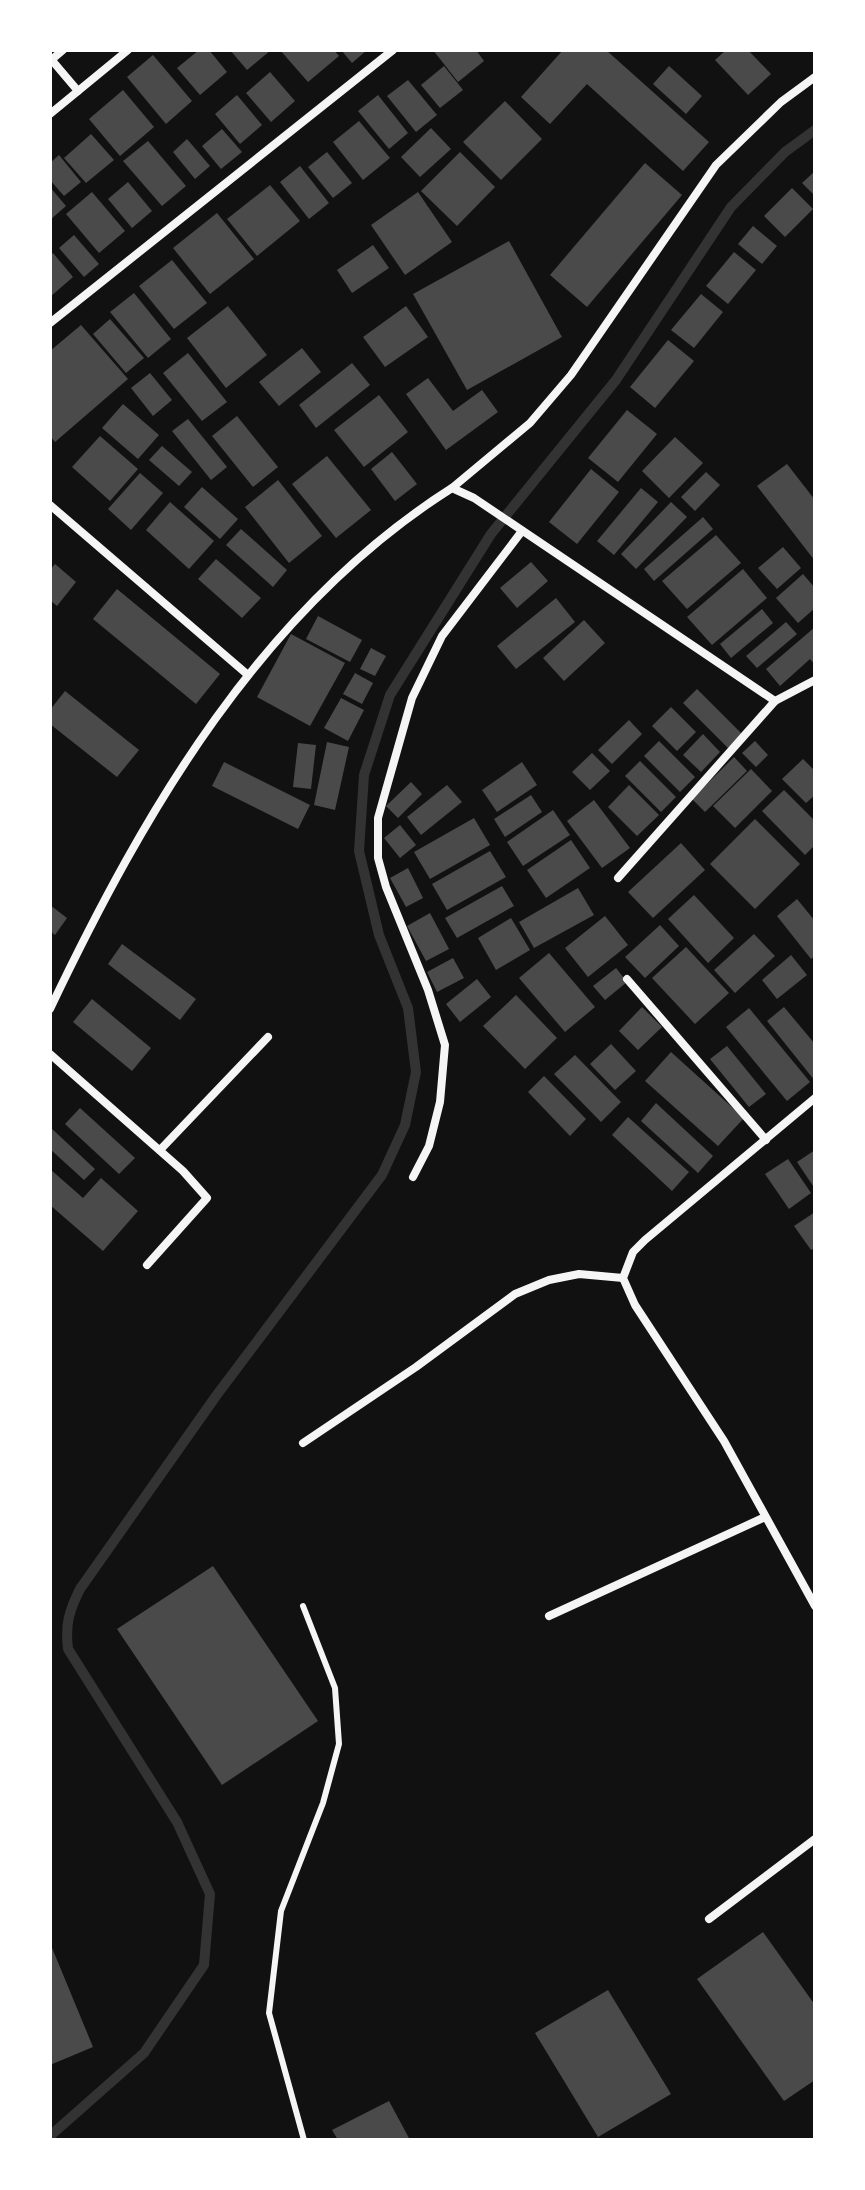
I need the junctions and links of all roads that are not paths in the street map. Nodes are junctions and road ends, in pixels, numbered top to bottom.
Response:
1 (63, 50) edge
2 (128, 50) edge
3 (393, 50) edge
4 (51, 60) edge
5 (815, 77) edge
6 (78, 91) junction
7 (50, 114) edge
8 (50, 323) edge
9 (452, 488) junction
10 (50, 505) edge
11 (522, 531) junction
12 (248, 675) junction
13 (815, 680) edge
14 (775, 701) junction
15 (618, 878) dead end
16 (627, 979) dead end
17 (50, 1009) edge
18 (268, 1037) dead end
19 (50, 1054) edge
20 (815, 1098) edge
21 (766, 1140) junction
22 (160, 1150) junction
23 (413, 1177) dead end
24 (147, 1265) dead end
25 (623, 1278) junction
26 (303, 1443) dead end
27 (763, 1518) junction
28 (303, 1606) dead end
29 (815, 1606) edge
30 (549, 1616) dead end
31 (815, 1839) edge
32 (709, 1919) dead end
33 (304, 2140) edge

1 - 4 street
2 - 6 street
3 - 8 street
4 - 6 street
5 - 9 street
6 - 7 street
9 - 11 street
9 - 12 street
10 - 12 street
11 - 14 street
11 - 23 street
12 - 17 street
13 - 14 street
14 - 15 street
16 - 21 street
18 - 22 street
19 - 22 street
20 - 21 street
21 - 25 street
22 - 24 street
25 - 26 street
25 - 27 street
27 - 29 street
27 - 30 street
28 - 33 lane
31 - 32 street

